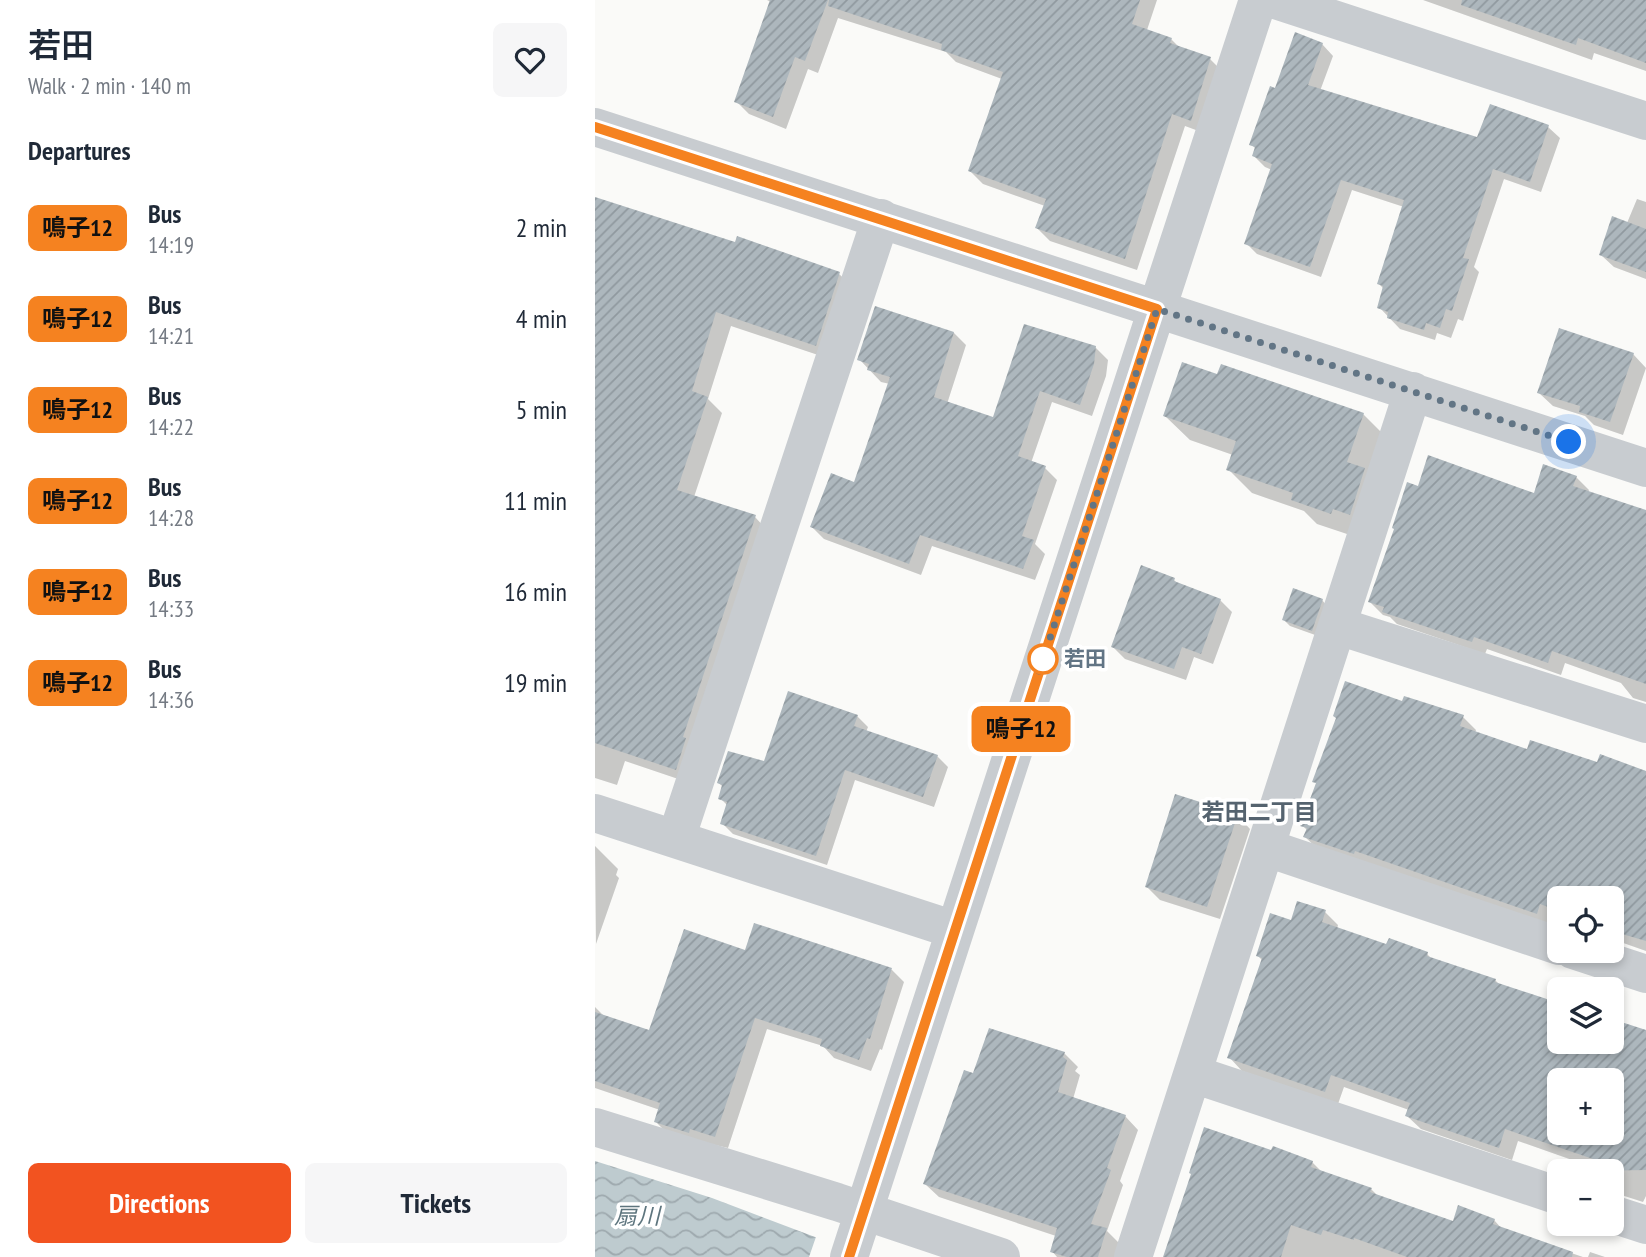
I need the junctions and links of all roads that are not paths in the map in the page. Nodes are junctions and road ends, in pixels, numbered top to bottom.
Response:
1 (1258, 0) edge
2 (1275, 0) edge
3 (1646, 121) edge
4 (595, 127) edge
5 (881, 218) junction
6 (1157, 309) junction
7 (1413, 391) junction
8 (1646, 468) edge
9 (1338, 626) junction
10 (1646, 724) edge
11 (595, 813) edge
12 (675, 839) junction
13 (1267, 848) junction
14 (955, 930) junction
15 (1547, 942) edge
16 (1613, 963) edge
17 (1646, 974) edge
18 (1193, 1074) junction
19 (595, 1126) edge
20 (1547, 1192) edge
21 (1624, 1218) edge
22 (1646, 1225) edge
23 (856, 1236) edge
24 (1002, 1257) edge
25 (1133, 1257) edge

1 - 6 street
2 - 3 street
4 - 5 street
5 - 6 street
5 - 12 street
6 - 7 street
6 - 14 street
7 - 8 street
7 - 9 street
9 - 10 street
9 - 13 street
11 - 12 street
12 - 14 street
13 - 15 street
13 - 18 street
14 - 23 street
16 - 17 street
18 - 20 street
18 - 25 street
19 - 23 street
21 - 22 street
23 - 24 street

